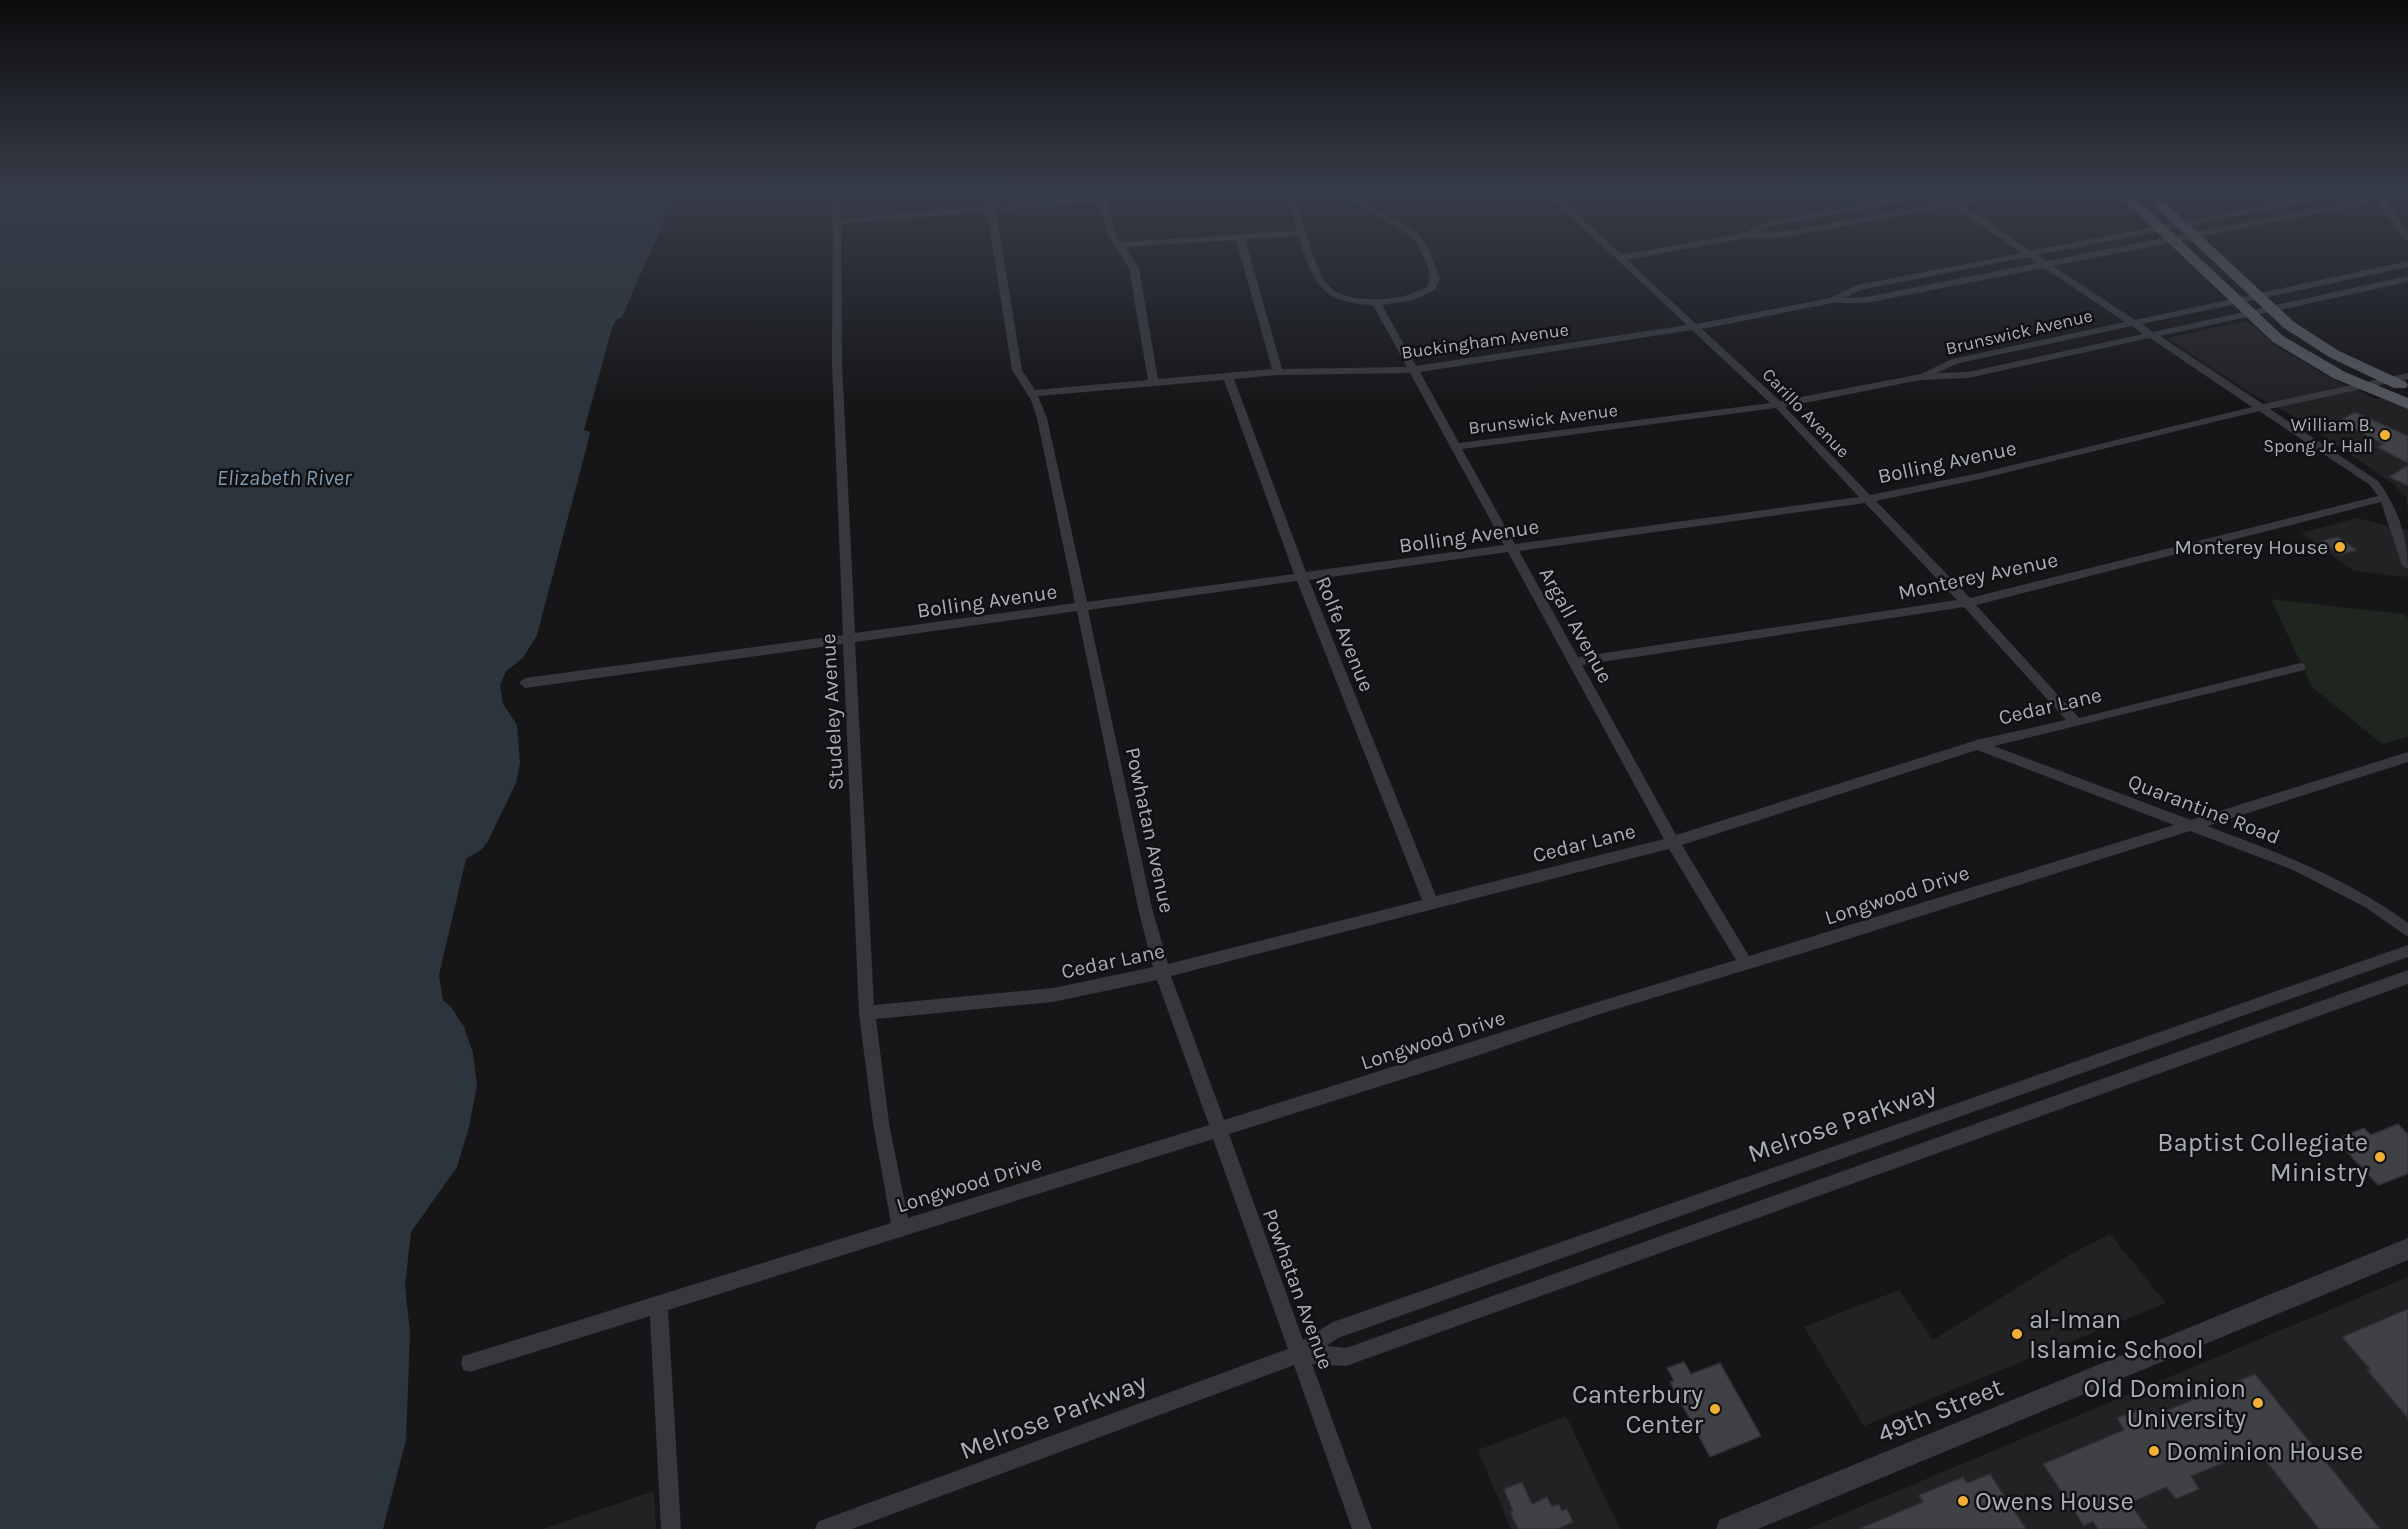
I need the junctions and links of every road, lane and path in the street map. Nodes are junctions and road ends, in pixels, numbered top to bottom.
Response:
1 (837, 262) edge
2 (999, 262) edge
3 (1131, 262) edge
4 (1247, 262) edge
5 (1314, 262) edge
6 (1429, 262) edge
7 (1626, 262) edge
8 (1987, 262) edge
9 (2041, 262) edge
10 (2058, 262) edge
11 (2194, 262) edge
12 (2222, 262) edge
13 (2408, 264) edge
14 (2045, 265) junction
15 (2408, 279) edge
16 (2259, 296) junction
17 (1833, 300) junction
18 (2235, 301) junction
19 (1376, 302) junction
20 (2272, 309) junction
21 (2249, 314) junction
22 (2132, 323) junction
23 (1695, 327) junction
24 (2150, 335) junction
25 (1413, 370) junction
26 (1278, 372) junction
27 (1228, 376) junction
28 (2408, 376) edge
29 (1920, 377) junction
30 (2388, 380) junction
31 (1153, 382) junction
32 (2361, 385) junction
33 (2408, 388) edge
34 (1032, 393) junction
35 (2408, 404) edge
36 (1778, 405) junction
37 (2260, 408) junction
38 (1454, 447) junction
39 (2385, 498) junction
40 (1867, 499) junction
41 (1511, 550) junction
42 (2408, 565) edge
43 (1302, 578) junction
44 (1966, 603) junction
45 (1083, 608) junction
46 (848, 640) junction
47 (1574, 662) junction
48 (2300, 667) dead end
49 (525, 683) dead end
50 (2076, 723) junction
51 (1977, 745) junction
52 (2408, 757) edge
53 (2186, 825) junction
54 (1673, 842) junction
55 (1431, 903) junction
56 (2408, 931) edge
57 (2408, 951) edge
58 (1746, 964) junction
59 (1162, 972) junction
60 (2408, 977) edge
61 (867, 1013) junction
62 (1217, 1129) junction
63 (901, 1228) junction
64 (2408, 1249) edge
65 (658, 1304) junction
66 (1299, 1354) junction
67 (470, 1363) dead end
68 (671, 1529) edge
69 (825, 1529) edge
70 (1362, 1529) edge
71 (1728, 1529) edge

1 - 46 street, Studeley Avenue
2 - 34 street, Powhatan Avenue
3 - 31 street
4 - 26 street
5 - 19 street
6 - 19 street
7 - 23 street, Carillo Avenue
8 - 17 street, Buckingham Avenue
9 - 14 street
10 - 14 street, Buckingham Avenue
11 - 18 main road
12 - 16 main road
13 - 16 street, Brunswick Avenue
14 - 17 street, Buckingham Avenue
14 - 22 street
15 - 20 street, Brunswick Avenue
16 - 18 street, Brunswick Avenue
16 - 20 main road
17 - 23 street, Buckingham Avenue
18 - 21 main road
18 - 22 street, Brunswick Avenue
19 - 25 street, Argall Avenue
20 - 21 street, Brunswick Avenue
20 - 30 main road
21 - 24 street, Brunswick Avenue
21 - 32 main road
22 - 24 street
22 - 29 street, Brunswick Avenue
23 - 25 street, Buckingham Avenue
23 - 36 street, Carillo Avenue
24 - 29 street, Brunswick Avenue
24 - 37 street
25 - 26 street, Buckingham Avenue
25 - 38 street, Argall Avenue
26 - 27 street, Buckingham Avenue
27 - 31 street, Buckingham Avenue
27 - 43 street, Rolfe Avenue
28 - 30 street, Bolling Avenue
29 - 36 street, Brunswick Avenue
30 - 32 street, Bolling Avenue
30 - 33 main road
31 - 34 street, Buckingham Avenue
32 - 35 main road
32 - 37 street, Bolling Avenue
34 - 45 street, Powhatan Avenue
36 - 38 street, Brunswick Avenue
36 - 40 street, Carillo Avenue
37 - 39 street
37 - 40 street, Bolling Avenue
38 - 41 street, Argall Avenue
39 - 42 street
39 - 44 street, Monterey Avenue
40 - 41 street, Bolling Avenue
40 - 44 street, Carillo Avenue
41 - 43 street, Bolling Avenue
41 - 47 street, Argall Avenue
43 - 45 street, Bolling Avenue
43 - 55 street, Rolfe Avenue
44 - 47 street, Monterey Avenue
44 - 50 street, Carillo Avenue
45 - 46 street, Bolling Avenue
45 - 59 street, Powhatan Avenue
46 - 49 street, Bolling Avenue
46 - 61 street, Studeley Avenue
47 - 54 street, Argall Avenue
48 - 50 street, Cedar Lane
50 - 51 street, Cedar Lane
51 - 53 street, Quarantine Road
51 - 54 street, Cedar Lane
52 - 53 street, Longwood Drive
53 - 56 street, Quarantine Road
53 - 58 street, Longwood Drive
54 - 55 street, Cedar Lane
54 - 58 street, Argall Avenue
55 - 59 street, Cedar Lane
57 - 66 street, Melrose Parkway
58 - 62 street, Longwood Drive
59 - 61 street, Cedar Lane
59 - 62 street, Powhatan Avenue
60 - 66 street, Melrose Parkway
61 - 63 street, Studeley Avenue
62 - 63 street, Longwood Drive
62 - 66 street, Powhatan Avenue
63 - 65 street, Longwood Drive
64 - 71 street, 49th Street
65 - 67 street, Longwood Drive
65 - 68 street
66 - 69 street, Melrose Parkway
66 - 70 street, Powhatan Avenue

